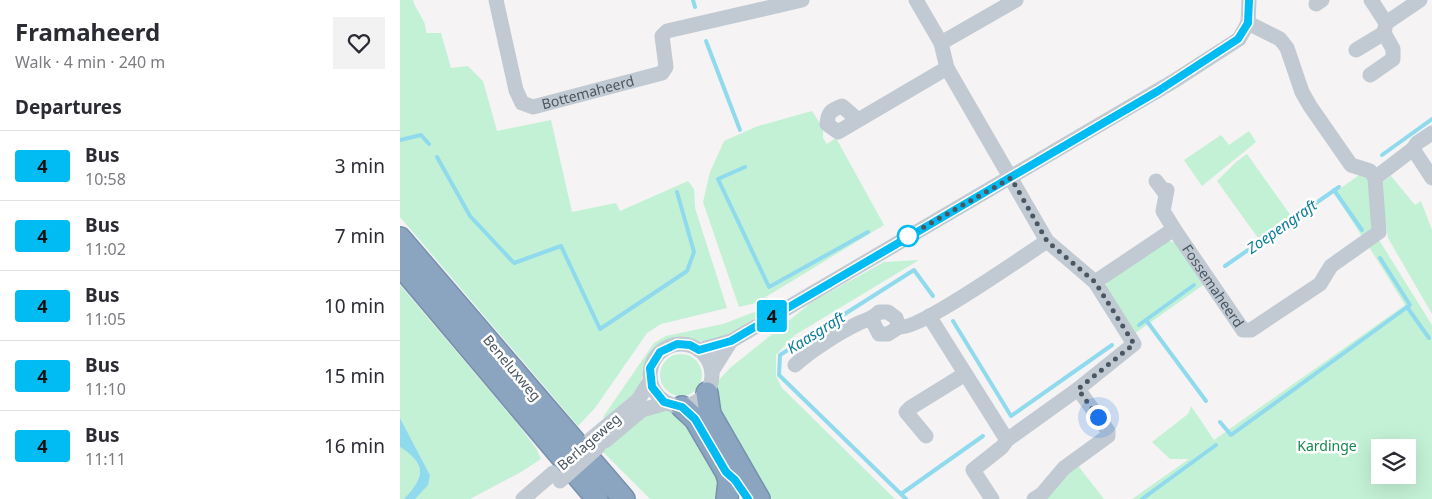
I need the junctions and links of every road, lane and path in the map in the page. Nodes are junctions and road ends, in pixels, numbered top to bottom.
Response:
1 (496, 0) edge
2 (802, 0) edge
3 (916, 0) edge
4 (1016, 0) edge
5 (1249, 0) edge
6 (1371, 0) edge
7 (1420, 0) edge
8 (767, 4) edge
9 (1248, 23) junction
10 (1385, 28) junction
11 (941, 43) junction
12 (1356, 50) dead end
13 (947, 68) junction
14 (1370, 76) dead end
15 (858, 120) dead end
16 (1432, 133) edge
17 (1413, 149) junction
18 (1011, 178) junction
19 (1375, 178) junction
20 (1432, 178) edge
21 (1163, 188) dead end
22 (1174, 228) junction
23 (400, 238) edge
24 (1047, 241) junction
25 (400, 266) edge
26 (1095, 282) junction
27 (929, 316) junction
28 (731, 341) junction
29 (699, 350) junction
30 (795, 366) dead end
31 (712, 371) junction
32 (965, 374) junction
33 (650, 381) junction
34 (1078, 389) junction
35 (707, 393) junction
36 (674, 405) junction
37 (926, 436) dead end
38 (1007, 440) junction
39 (594, 443) junction
40 (557, 477) junction
41 (594, 490) edge
42 (523, 499) edge
43 (540, 499) edge
44 (624, 499) edge
45 (638, 499) edge
46 (727, 499) edge
47 (759, 499) edge
48 (992, 499) edge
49 (1034, 499) edge

1 - 8 street, Bottemaheerd
2 - 8 street
3 - 11 street
4 - 11 street
5 - 9 street
6 - 10 street
7 - 10 street
9 - 18 street
9 - 19 street
10 - 12 street
10 - 14 street
11 - 13 street
13 - 15 street
13 - 18 street
16 - 17 street
17 - 19 street
17 - 20 street
18 - 24 street
18 - 28 street
19 - 22 street, Fossemaheerd
21 - 22 street, Fossemaheerd
22 - 26 street, Fossemaheerd
23 - 41 highway, Beneluxweg
24 - 26 street
24 - 27 street
25 - 41 highway, Beneluxweg
26 - 34 street
27 - 30 street
27 - 32 street
28 - 29 street
28 - 31 street
29 - 31 street
29 - 33 street
31 - 35 street
32 - 37 street
32 - 38 street
33 - 36 street
33 - 39 street, Berlageweg
34 - 38 street
34 - 49 street
35 - 36 street
35 - 47 highway
36 - 39 street, Berlageweg
36 - 46 highway
38 - 48 street
39 - 40 street, Berlageweg
40 - 42 street, Berlageweg
40 - 43 street, Berlageweg
41 - 44 highway, Beneluxweg
41 - 45 highway

